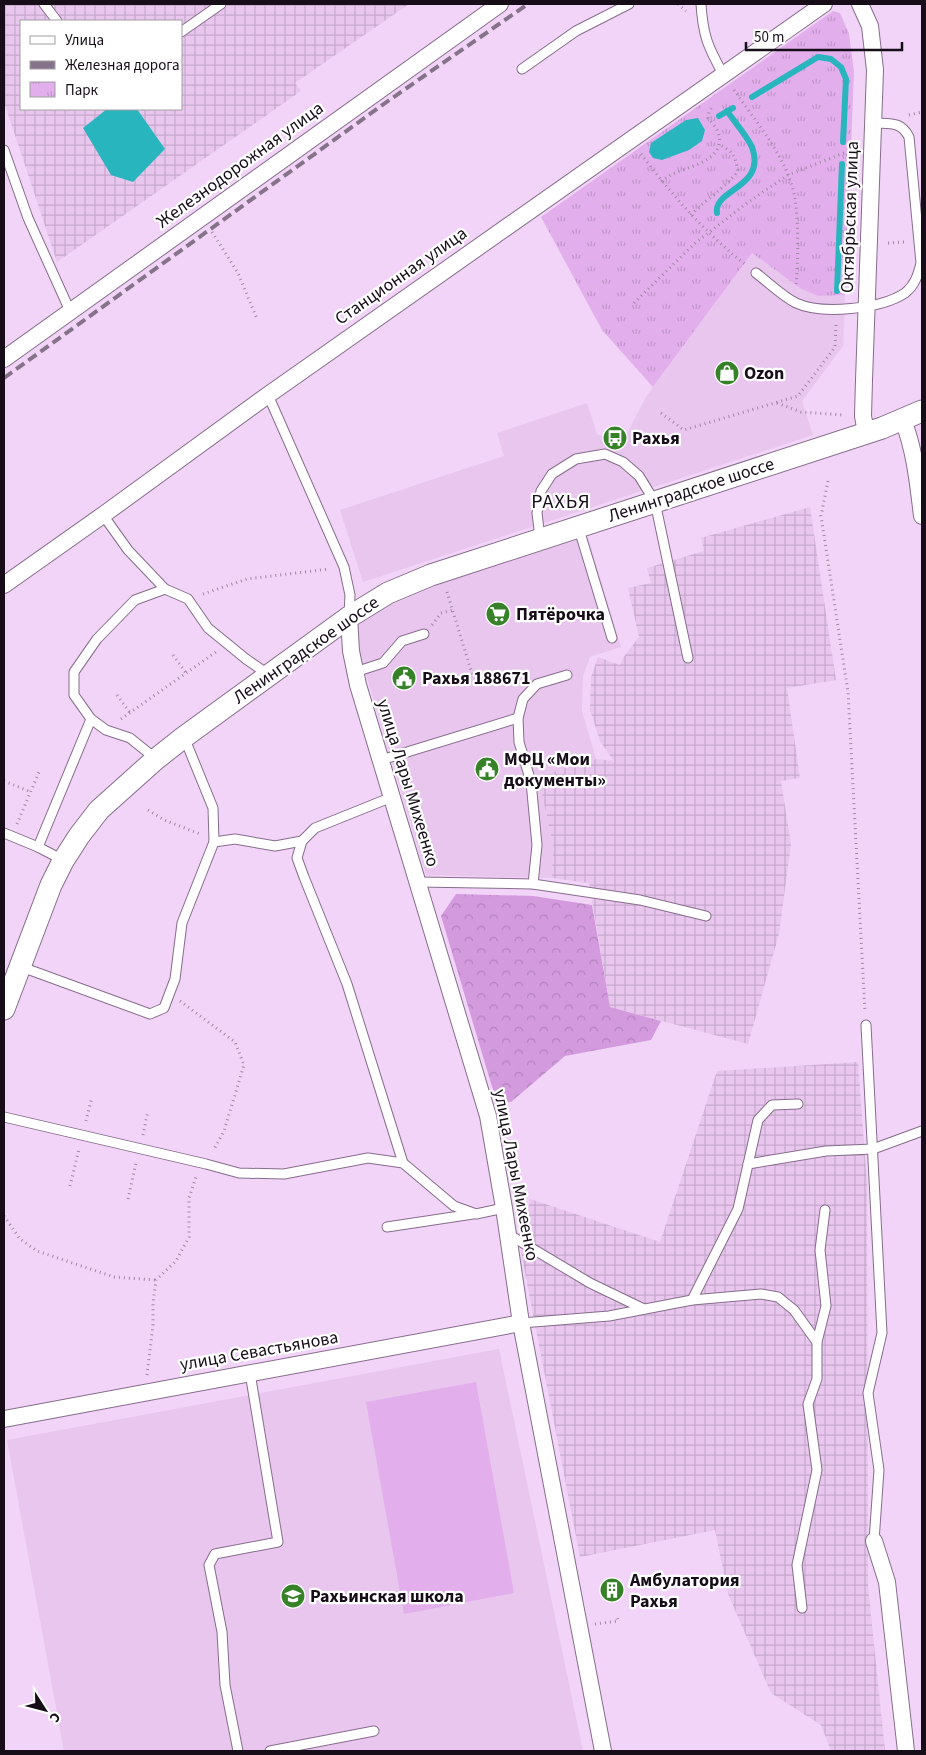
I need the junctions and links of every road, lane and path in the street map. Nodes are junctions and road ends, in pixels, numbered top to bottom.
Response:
1 (44, 4) edge
2 (221, 4) edge
3 (500, 4) edge
4 (629, 4) edge
5 (701, 4) edge
6 (824, 4) edge
7 (860, 4) edge
8 (56, 20) edge
9 (182, 31) edge
10 (522, 69) dead end
11 (723, 74) junction
12 (736, 92) junction
13 (728, 96) dead end
14 (714, 104) dead end
15 (874, 123) junction
16 (630, 140) junction
17 (719, 144) junction
18 (857, 148) dead end
19 (4, 150) edge
20 (788, 175) junction
21 (661, 181) junction
22 (691, 215) junction
23 (202, 217) junction
24 (709, 232) junction
25 (914, 241) dead end
26 (888, 243) dead end
27 (756, 273) joint
28 (795, 302) junction
29 (634, 303) dead end
30 (866, 306) junction
31 (836, 309) junction
32 (70, 311) junction
33 (257, 320) dead end
34 (4, 359) edge
35 (268, 395) junction
36 (777, 403) junction
37 (922, 411) edge
38 (661, 413) dead end
39 (903, 420) junction
40 (864, 425) junction
41 (828, 480) dead end
42 (656, 502) junction
43 (922, 510) edge
44 (104, 515) junction
45 (578, 526) junction
46 (540, 538) junction
47 (344, 567) junction
48 (441, 571) junction
49 (4, 585) edge
50 (165, 589) junction
51 (188, 599) junction
52 (453, 610) junction
53 (349, 617) junction
54 (424, 634) joint
55 (612, 638) dead end
56 (227, 644) junction
57 (173, 655) dead end
58 (688, 658) dead end
59 (355, 672) junction
60 (186, 673) junction
61 (269, 675) junction
62 (567, 675) dead end
63 (473, 677) dead end
64 (117, 694) dead end
65 (518, 718) junction
66 (90, 719) junction
67 (184, 736) junction
68 (156, 759) junction
69 (381, 760) junction
70 (38, 772) dead end
71 (4, 781) edge
72 (30, 792) junction
73 (392, 797) junction
74 (148, 810) dead end
75 (8, 835) edge
76 (214, 842) junction
77 (302, 842) junction
78 (38, 847) junction
79 (64, 860) junction
80 (417, 882) junction
81 (533, 884) junction
82 (706, 916) dead end
83 (19, 966) junction
84 (170, 994) junction
85 (4, 1009) edge
86 (866, 1025) joint
87 (798, 1104) dead end
88 (4, 1117) edge
89 (922, 1131) edge
90 (873, 1149) junction
91 (403, 1163) junction
92 (206, 1164) junction
93 (748, 1164) junction
94 (504, 1208) junction
95 (825, 1210) dead end
96 (476, 1214) junction
97 (4, 1216) edge
98 (387, 1227) dead end
99 (508, 1234) junction
100 (156, 1280) junction
101 (692, 1300) junction
102 (644, 1309) junction
103 (521, 1324) junction
104 (817, 1342) junction
105 (250, 1373) junction
106 (144, 1393) junction
107 (4, 1419) edge
108 (874, 1541) joint
109 (802, 1608) dead end
110 (617, 1617) dead end
111 (579, 1627) junction
112 (374, 1731) dead end
113 (238, 1751) edge
114 (270, 1751) edge
115 (603, 1751) edge
116 (906, 1751) edge

1 - 8 lane
2 - 9 lane
3 - 23 street, Железнодорожная улица
4 - 10 lane
5 - 11 lane
6 - 11 street, Станционная улица
7 - 15 street, Октябрьская улица
11 - 12 path
11 - 16 street, Станционная улица
12 - 13 path
12 - 20 path
14 - 17 path
15 - 30 street, Октябрьская улица
15 - 30 lane
16 - 21 path
16 - 35 street, Станционная улица
17 - 21 path
17 - 22 path
18 - 20 path
19 - 32 lane
20 - 24 path
20 - 28 path
21 - 22 path
22 - 24 path
23 - 32 street, Железнодорожная улица
23 - 33 path
24 - 27 path
24 - 29 path
25 - 26 path
27 - 28 lane
28 - 31 lane
30 - 31 lane
30 - 40 street, Октябрьская улица
31 - 36 path
32 - 34 street, Железнодорожная улица
35 - 44 street, Станционная улица
35 - 47 lane
36 - 38 path
36 - 40 path
37 - 39 street, Ленинградское шоссе
39 - 40 street, Ленинградское шоссе
39 - 43 street
40 - 42 street, Ленинградское шоссе
41 - 86 path
42 - 45 street, Ленинградское шоссе
42 - 46 lane
42 - 58 lane
44 - 49 street, Станционная улица
44 - 50 lane
45 - 46 street, Ленинградское шоссе
45 - 55 lane
46 - 48 street, Ленинградское шоссе
47 - 51 path
47 - 53 lane
48 - 52 path
48 - 53 street, Ленинградское шоссе
50 - 51 lane
50 - 66 lane
51 - 56 lane
52 - 54 path
52 - 63 path
53 - 59 street, улица Лары Михеенко
53 - 61 street, Ленинградское шоссе
54 - 59 lane
56 - 60 path
56 - 61 lane
57 - 60 path
59 - 69 street, улица Лары Михеенко
60 - 64 path
61 - 67 street, Ленинградское шоссе
62 - 65 lane
65 - 69 lane
65 - 81 lane
66 - 68 lane
66 - 78 lane
67 - 68 street, Ленинградское шоссе
67 - 76 lane
68 - 79 street, Ленинградское шоссе
69 - 73 street, улица Лары Михеенко
70 - 72 path
71 - 72 path
72 - 75 path
73 - 77 lane
73 - 80 street, улица Лары Михеенко
74 - 76 path
75 - 78 lane
76 - 77 lane
76 - 84 lane
77 - 91 lane
78 - 79 lane
79 - 83 street, Ленинградское шоссе
80 - 81 lane
80 - 94 street, улица Лары Михеенко
81 - 82 lane
83 - 84 lane
83 - 85 street, Ленинградское шоссе
84 - 92 path
86 - 90 lane
87 - 93 lane
88 - 92 lane
89 - 90 lane
90 - 93 lane
90 - 108 lane
91 - 92 lane
91 - 96 lane
92 - 100 path
93 - 101 lane
94 - 96 lane
94 - 99 street, улица Лары Михеенко
95 - 104 lane
96 - 98 lane
97 - 100 path
99 - 102 lane
99 - 103 street, улица Лары Михеенко
100 - 106 path
101 - 102 lane
101 - 104 lane
102 - 103 lane
103 - 105 street, улица Севастьянова
103 - 111 street, улица Лары Михеенко
104 - 109 lane
105 - 106 street, улица Севастьянова
105 - 113 lane
106 - 107 street, улица Севастьянова
108 - 116 street
110 - 111 path
111 - 115 street, улица Лары Михеенко
112 - 114 lane

